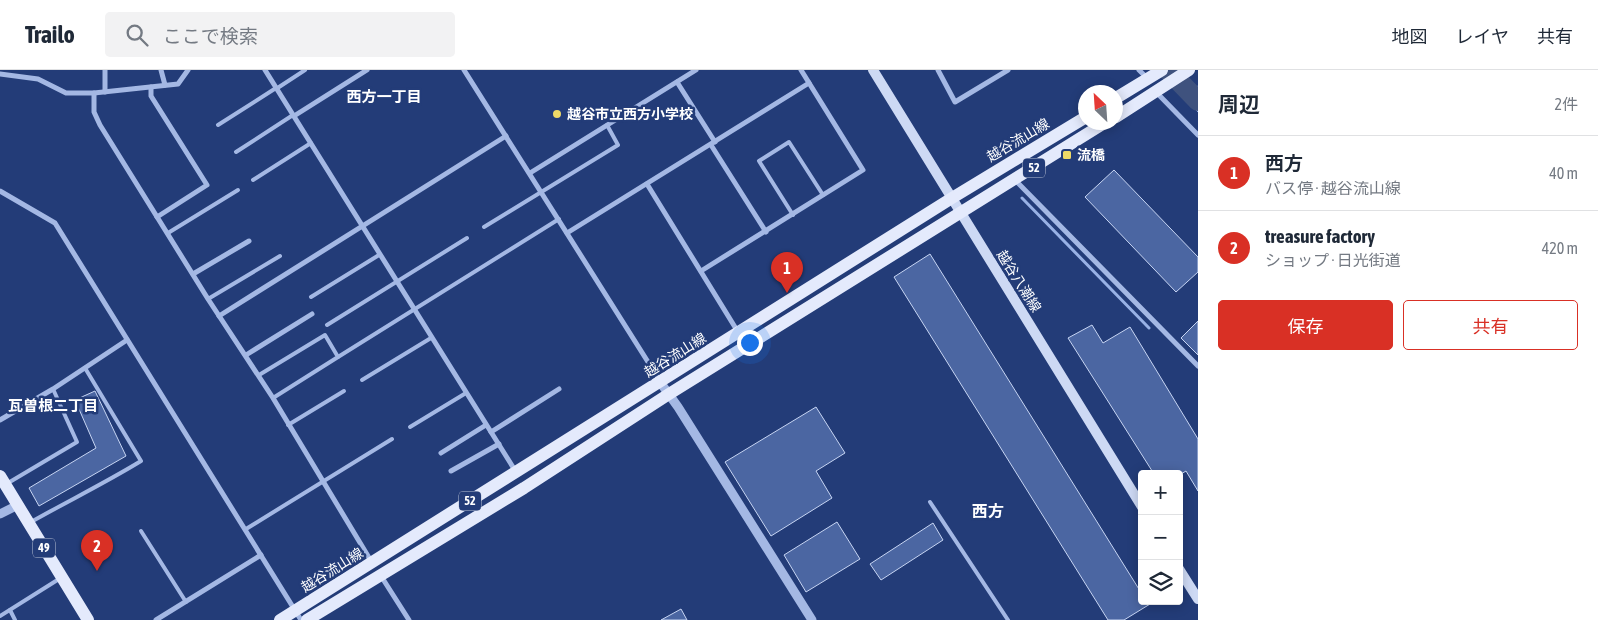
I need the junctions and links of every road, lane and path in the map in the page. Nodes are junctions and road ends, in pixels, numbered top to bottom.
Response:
1 (106, 70) edge
2 (161, 70) edge
3 (188, 70) edge
4 (265, 70) edge
5 (305, 70) edge
6 (367, 70) edge
7 (464, 70) edge
8 (696, 70) edge
9 (801, 70) edge
10 (872, 70) edge
11 (938, 70) edge
12 (1008, 70) edge
13 (1162, 70) edge
14 (1190, 70) edge
15 (0, 74) edge
16 (1145, 76) edge
17 (677, 82) junction
18 (809, 83) junction
19 (165, 86) junction
20 (151, 87) junction
21 (276, 88) junction
22 (1156, 91) junction
23 (105, 92) junction
24 (94, 93) junction
25 (1123, 93) edge
26 (1123, 112) edge
27 (293, 115) junction
28 (1078, 122) edge
29 (218, 125) dead end
30 (607, 125) junction
31 (1093, 130) edge
32 (1198, 135) edge
33 (506, 136) junction
34 (311, 143) junction
35 (713, 143) junction
36 (236, 152) dead end
37 (530, 173) junction
38 (253, 180) dead end
39 (1015, 180) junction
40 (647, 184) junction
41 (238, 190) dead end
42 (0, 191) edge
43 (542, 192) junction
44 (823, 195) junction
45 (952, 198) junction
46 (962, 214) junction
47 (793, 215) junction
48 (157, 217) junction
49 (558, 219) junction
50 (363, 227) junction
51 (484, 227) dead end
52 (766, 232) junction
53 (168, 233) junction
54 (567, 233) junction
55 (467, 238) dead end
56 (249, 240) dead end
57 (379, 255) junction
58 (280, 256) dead end
59 (701, 271) junction
60 (193, 274) junction
61 (397, 282) junction
62 (311, 296) dead end
63 (208, 299) junction
64 (414, 309) junction
65 (312, 314) dead end
66 (219, 316) junction
67 (327, 325) dead end
68 (738, 332) junction
69 (431, 338) junction
70 (127, 340) junction
71 (246, 355) junction
72 (338, 357) junction
73 (1198, 366) edge
74 (85, 368) junction
75 (259, 375) junction
76 (362, 380) dead end
77 (660, 382) junction
78 (53, 389) junction
79 (559, 389) dead end
80 (344, 391) dead end
81 (466, 393) junction
82 (669, 394) junction
83 (273, 398) junction
84 (0, 420) edge
85 (288, 425) junction
86 (486, 425) junction
87 (410, 427) dead end
88 (491, 432) junction
89 (392, 439) dead end
90 (499, 444) junction
91 (441, 454) dead end
92 (452, 472) dead end
93 (516, 472) junction
94 (3, 481) edge
95 (323, 482) junction
96 (1138, 501) edge
97 (930, 502) dead end
98 (18, 505) junction
99 (0, 514) edge
100 (29, 523) junction
101 (246, 529) junction
102 (141, 531) dead end
103 (261, 555) junction
104 (372, 563) junction
105 (380, 575) junction
106 (1183, 575) edge
107 (62, 577) junction
108 (1198, 599) edge
109 (186, 602) junction
110 (10, 610) junction
111 (299, 615) edge
112 (0, 616) edge
113 (15, 620) edge
114 (88, 620) edge
115 (156, 620) edge
116 (280, 620) edge
117 (307, 620) edge
118 (409, 620) edge
119 (812, 620) edge
120 (1008, 620) edge

1 - 23 street
2 - 19 street
3 - 19 street
4 - 21 street
5 - 21 lane
6 - 27 street
7 - 33 street
8 - 17 street
9 - 18 street
10 - 45 main road, 越谷八潮線
11 - 12 street
13 - 16 main road
14 - 22 main road
15 - 24 street
16 - 25 main road
17 - 30 street
17 - 35 street
18 - 35 street
18 - 44 street
19 - 20 street
20 - 23 street
20 - 48 street
21 - 27 street
21 - 29 lane
22 - 26 main road
22 - 32 street
23 - 24 street
24 - 48 street
27 - 34 street
27 - 36 lane
28 - 45 main road, 越谷流山線 / 52
30 - 37 street
30 - 43 lane
31 - 39 main road, 52
33 - 37 street
33 - 50 street
34 - 38 lane
34 - 50 street
35 - 40 street
35 - 52 street
37 - 43 street
39 - 46 main road, 52
39 - 73 street
40 - 54 street
40 - 59 street
41 - 53 lane
42 - 70 street
43 - 49 street
43 - 51 lane
44 - 47 street
44 - 47 lane
45 - 46 main road, 越谷八潮線
45 - 68 main road, 越谷流山線 / 52
46 - 82 main road, 52
46 - 96 main road, 越谷八潮線
47 - 52 street
48 - 53 street
49 - 54 street
49 - 64 lane
50 - 57 street
50 - 66 street
52 - 59 street
53 - 60 street
54 - 77 street
55 - 61 lane
56 - 60 street
57 - 61 street
57 - 62 lane
58 - 63 lane
59 - 68 street
60 - 63 street
61 - 64 street
61 - 67 lane
63 - 66 street
64 - 69 street
64 - 72 lane
65 - 71 street
66 - 71 street
68 - 77 main road, 越谷流山線 / 52
69 - 76 lane
69 - 81 street
70 - 74 street
70 - 101 street
71 - 75 street
72 - 75 lane
72 - 83 lane
74 - 78 street
74 - 100 lane
75 - 83 street
77 - 82 street
77 - 93 main road, 越谷流山線 / 52
78 - 84 street
78 - 94 lane
79 - 88 street
80 - 85 lane
81 - 86 street
81 - 87 lane
82 - 105 main road, 52
82 - 119 street
83 - 85 street
85 - 95 street
86 - 88 street
86 - 91 street
88 - 90 street
89 - 95 lane
90 - 92 street
90 - 93 street
93 - 104 main road, 越谷流山線 / 52
94 - 98 main road, 49
95 - 101 lane
95 - 104 street
97 - 120 lane
98 - 99 street
98 - 100 main road, 49
100 - 107 main road, 49
101 - 103 street
102 - 109 lane
103 - 109 street
103 - 111 street
104 - 111 main road, 越谷流山線 / 52
105 - 117 main road, 52
105 - 118 street
106 - 108 main road
107 - 110 lane
107 - 114 main road, 49
109 - 115 street
110 - 112 lane
110 - 113 lane
111 - 116 main road, 越谷流山線 / 52

